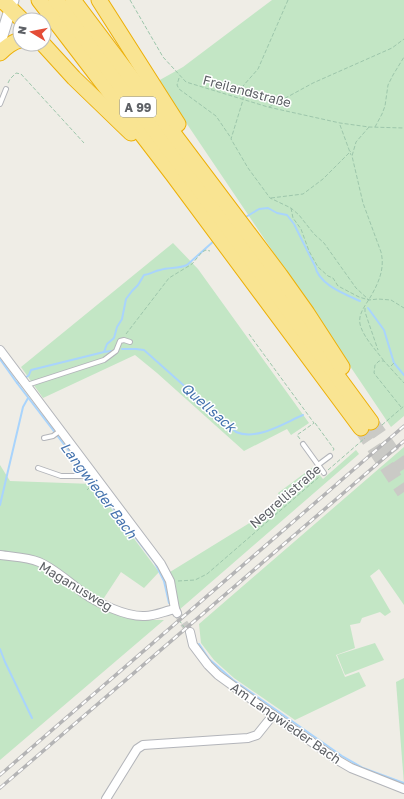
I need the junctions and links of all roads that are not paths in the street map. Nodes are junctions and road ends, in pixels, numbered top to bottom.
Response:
1 (39, 0) edge
2 (56, 0) edge
3 (73, 0) edge
4 (100, 0) edge
5 (6, 2) edge
6 (15, 12) edge
7 (0, 42) edge
8 (12, 43) edge
9 (50, 52) edge
10 (0, 53) edge
11 (6, 89) road end
12 (0, 104) edge
13 (173, 175) junction
14 (220, 212) junction
15 (237, 240) junction
16 (130, 342) dead end
17 (0, 350) edge
18 (24, 381) junction
19 (58, 432) junction
20 (44, 438) dead end
21 (303, 444) road end
22 (330, 456) road end
23 (318, 465) junction
24 (38, 468) dead end
25 (89, 471) junction
26 (324, 473) road end
27 (0, 555) edge
28 (187, 630) tunnel mouth
29 (273, 715) junction
30 (404, 789) edge
31 (106, 799) edge

1 - 13 highway, A 99
2 - 14 highway, A 99
3 - 14 highway
4 - 14 highway
5 - 6 highway
5 - 7 main road
8 - 10 highway
9 - 13 highway
11 - 12 lane
13 - 14 highway, A 99
14 - 15 highway, A 99
14 - 15 highway
15 - 15 highway, A 99
16 - 18 lane
17 - 18 street
18 - 19 street
19 - 20 lane
19 - 25 street
21 - 23 lane
22 - 23 lane
23 - 26 lane
24 - 25 lane
25 - 27 street, Maganusweg
28 - 29 street, Am Langwieder Bach
29 - 30 street, Am Langwieder Bach
29 - 31 street

